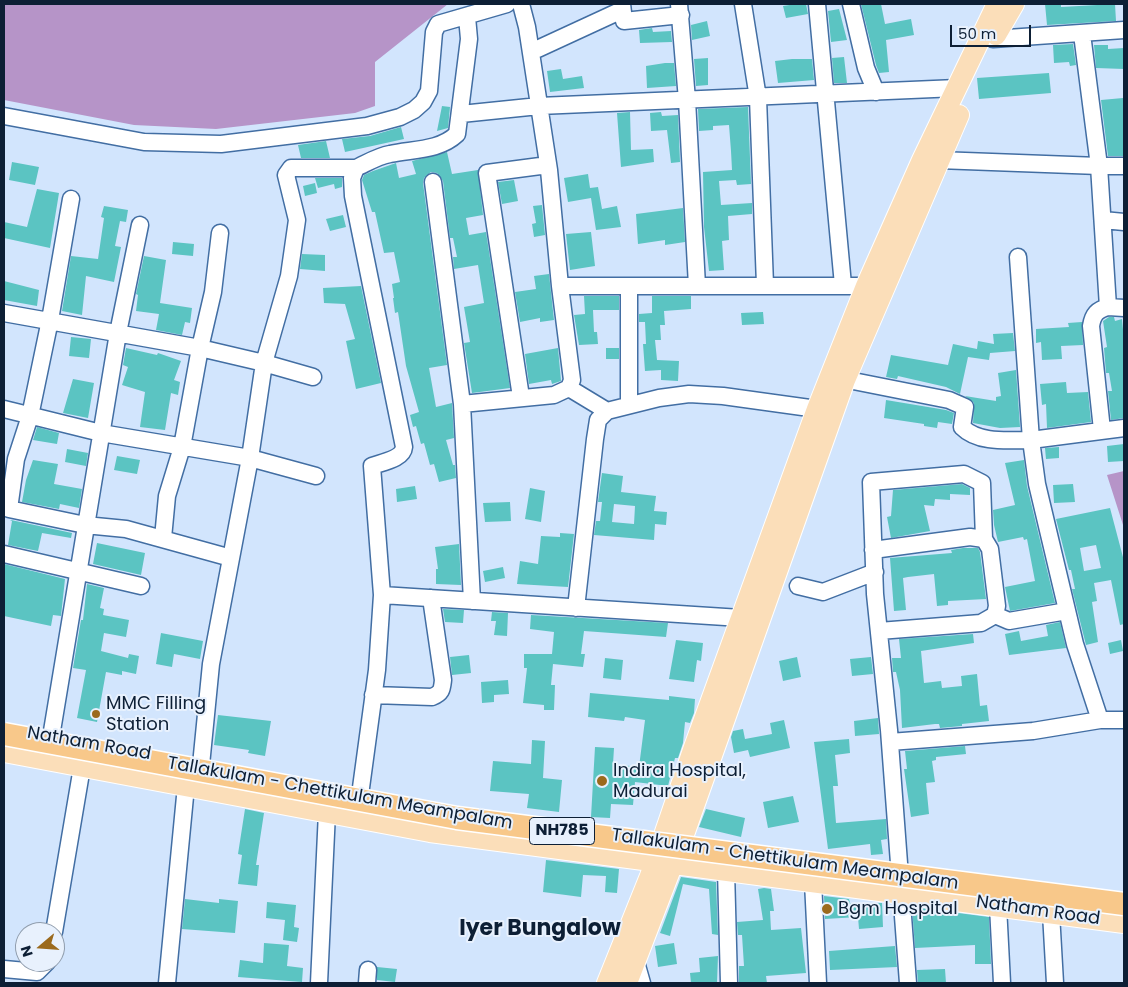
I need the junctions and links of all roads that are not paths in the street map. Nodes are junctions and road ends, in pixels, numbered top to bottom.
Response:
1 (743, 4) edge
2 (817, 4) edge
3 (851, 4) edge
4 (997, 4) edge
5 (1014, 4) edge
6 (520, 5) edge
7 (622, 7) edge
8 (680, 10) edge
9 (467, 17) junction
10 (1124, 30) edge
11 (1082, 34) junction
12 (994, 39) junction
13 (531, 52) junction
14 (957, 88) junction
15 (876, 92) junction
16 (824, 94) junction
17 (758, 98) junction
18 (687, 100) junction
19 (539, 106) junction
20 (461, 114) junction
21 (4, 116) edge
22 (938, 160) junction
23 (548, 165) junction
24 (1100, 166) junction
25 (1124, 166) edge
26 (356, 168) junction
27 (433, 182) dead end
28 (71, 199) dead end
29 (1103, 220) junction
30 (1124, 222) edge
31 (140, 225) dead end
32 (220, 232) dead end
33 (1018, 257) dead end
34 (765, 285) junction
35 (843, 285) junction
36 (560, 286) junction
37 (630, 286) junction
38 (697, 286) junction
39 (866, 286) junction
40 (1116, 307) edge
41 (4, 313) edge
42 (50, 320) junction
43 (118, 333) junction
44 (200, 348) junction
45 (264, 363) junction
46 (313, 377) dead end
47 (838, 378) junction
48 (569, 388) junction
49 (521, 396) junction
50 (462, 404) junction
51 (629, 405) junction
52 (4, 409) edge
53 (817, 409) junction
54 (607, 411) junction
55 (30, 416) junction
56 (1124, 428) edge
57 (1102, 430) junction
58 (101, 433) junction
59 (1031, 440) junction
60 (182, 447) junction
61 (250, 458) junction
62 (316, 476) dead end
63 (85, 525) junction
64 (163, 538) junction
65 (984, 539) junction
66 (873, 550) junction
67 (4, 554) edge
68 (231, 558) junction
69 (78, 572) junction
70 (875, 572) junction
71 (141, 586) dead end
72 (798, 586) dead end
73 (382, 595) junction
74 (431, 598) junction
75 (472, 601) junction
76 (576, 608) junction
77 (1067, 611) junction
78 (995, 615) junction
79 (741, 618) junction
80 (879, 631) junction
81 (373, 695) junction
82 (1100, 720) junction
83 (1124, 720) edge
84 (4, 729) edge
85 (4, 734) edge
86 (51, 737) junction
87 (890, 742) junction
88 (4, 748) edge
89 (4, 752) edge
90 (201, 765) junction
91 (82, 767) junction
92 (186, 786) junction
93 (360, 795) junction
94 (327, 812) junction
95 (672, 839) junction
96 (665, 861) junction
97 (726, 870) junction
98 (901, 870) junction
99 (813, 882) junction
100 (902, 893) junction
101 (1124, 900) edge
102 (1124, 904) edge
103 (998, 906) junction
104 (1051, 913) junction
105 (1124, 919) edge
106 (56, 922) edge
107 (1124, 923) edge
108 (636, 962) junction
109 (167, 983) edge
110 (319, 983) edge
111 (608, 983) edge
112 (627, 983) edge
113 (642, 983) edge
114 (729, 983) edge
115 (818, 983) edge
116 (908, 983) edge
117 (1002, 983) edge
118 (1055, 983) edge

1 - 17 street
2 - 16 street
3 - 15 street
4 - 14 main road
5 - 12 main road
6 - 9 street
6 - 13 street
7 - 8 street
7 - 13 street
8 - 18 street
9 - 20 street
9 - 21 street
10 - 11 street
11 - 12 street
11 - 24 street
12 - 22 main road
13 - 19 street
14 - 15 street
14 - 39 main road
15 - 16 street
16 - 17 street
16 - 35 street
17 - 18 street
17 - 34 street
18 - 19 street
18 - 38 street
19 - 20 street
19 - 23 street
20 - 26 street
22 - 24 street
22 - 47 main road
23 - 36 street
23 - 49 street
24 - 25 street
24 - 29 street
26 - 45 street
26 - 73 street
27 - 50 street
28 - 42 street
29 - 30 street
29 - 40 street
31 - 43 street
32 - 44 street
33 - 59 street
34 - 35 street
34 - 38 street
35 - 39 street
36 - 37 street
36 - 48 street
37 - 38 street
37 - 51 street
39 - 47 main road
40 - 57 street
41 - 42 street
42 - 43 street
42 - 55 street
43 - 44 street
43 - 58 street
44 - 45 street
44 - 60 street
45 - 46 street
45 - 61 street
47 - 53 main road
47 - 59 street
47 - 95 main road
48 - 49 street
48 - 54 street
49 - 50 street
50 - 75 street
51 - 53 street
51 - 54 street
52 - 55 street
53 - 79 main road
54 - 76 street
55 - 58 street
55 - 63 street
56 - 57 street
57 - 59 street
58 - 60 street
58 - 63 street
59 - 77 street
60 - 61 street
60 - 64 street
61 - 62 street
61 - 68 street
63 - 64 street
63 - 69 street
64 - 68 street
65 - 66 street
65 - 66 street
65 - 78 street
66 - 70 street
67 - 69 street
68 - 90 street
69 - 71 street
69 - 86 street
70 - 72 street
70 - 80 street
73 - 74 street
73 - 81 street
74 - 75 street
74 - 81 street
75 - 76 street
76 - 79 street
77 - 78 street
77 - 82 street
78 - 80 street
79 - 95 main road
80 - 87 street
81 - 93 street
82 - 83 street
82 - 87 street
84 - 86 main road, Natham Road
85 - 102 highway, Tallakulam - Chettikulam Meampalam / NH785, bridge
86 - 90 main road, Natham Road
87 - 98 street
88 - 105 highway, Tallakulam - Chettikulam Meampalam / NH785
89 - 91 main road, Natham Road
90 - 93 main road, Natham Road
91 - 92 main road, Natham Road
91 - 106 street
92 - 94 main road, Natham Road
92 - 109 street
93 - 95 main road, Natham Road
94 - 96 main road, Natham Road
94 - 110 street
95 - 96 main road
95 - 98 main road, Natham Road
96 - 97 main road, Natham Road
96 - 108 main road
96 - 111 main road
97 - 99 main road, Natham Road
97 - 114 street
98 - 100 street
98 - 101 main road, Natham Road
99 - 100 main road, Natham Road
99 - 115 street
100 - 103 main road, Natham Road
100 - 116 street
103 - 104 main road, Natham Road
103 - 117 street
104 - 107 main road, Natham Road
104 - 118 street
108 - 112 main road
108 - 113 street

